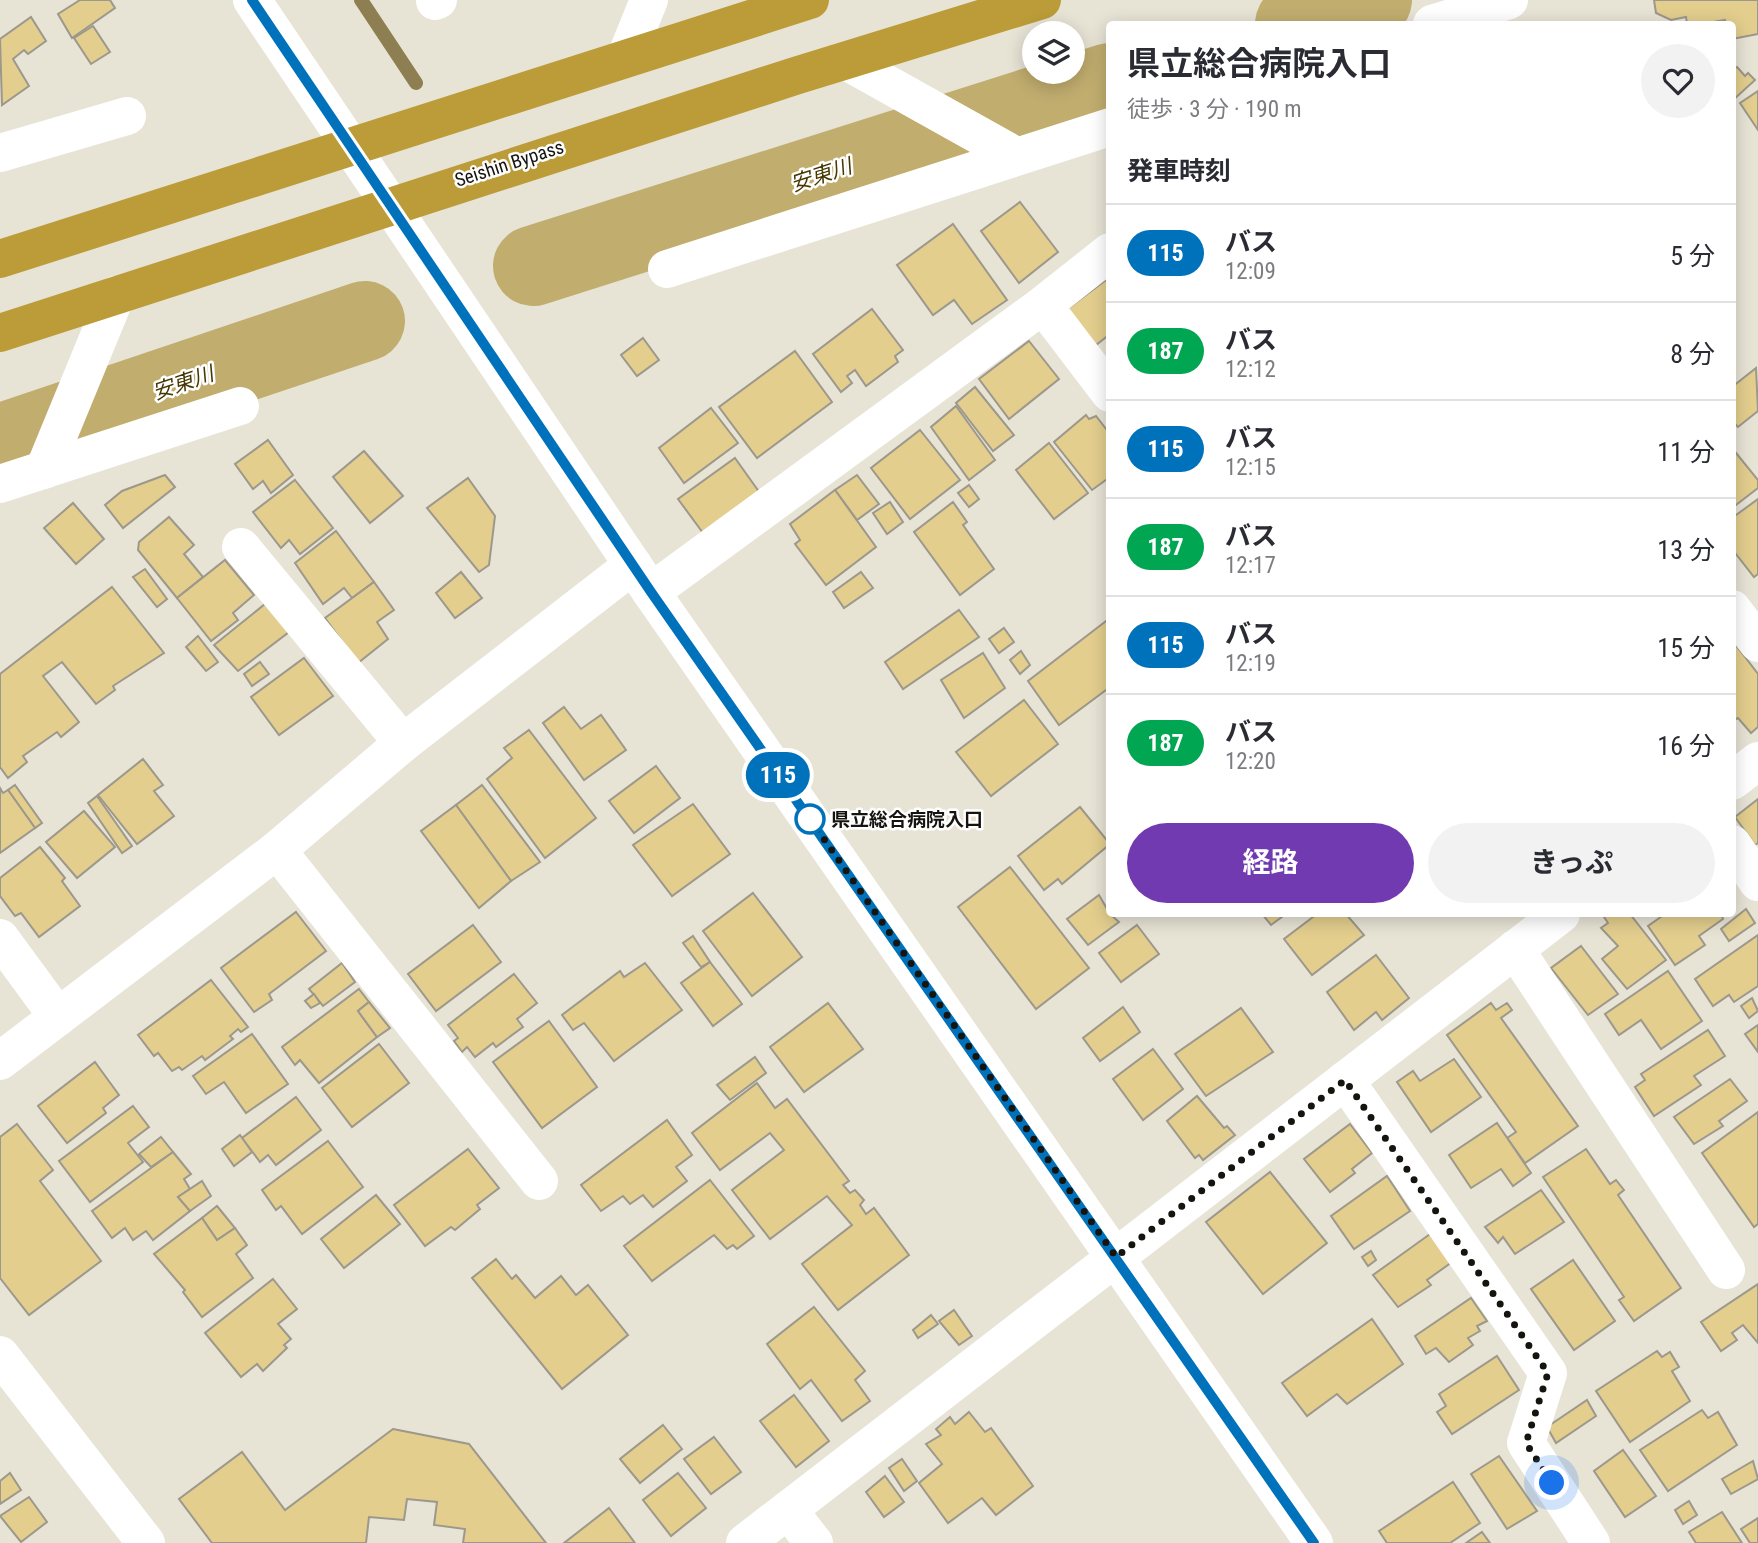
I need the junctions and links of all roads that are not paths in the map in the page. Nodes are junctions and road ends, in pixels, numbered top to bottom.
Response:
1 (252, 0) edge
2 (791, 0) edge
3 (810, 0) edge
4 (1019, 0) edge
5 (1042, 0) edge
6 (645, 2) edge
7 (1507, 9) edge
8 (1447, 21) edge
9 (628, 52) junction
10 (846, 61) junction
11 (127, 116) dead end
12 (1106, 128) edge
13 (349, 143) junction
14 (0, 153) edge
15 (1017, 156) junction
16 (391, 206) junction
17 (1106, 255) edge
18 (0, 257) edge
19 (667, 269) dead end
20 (116, 295) junction
21 (1043, 305) junction
22 (0, 325) edge
23 (0, 333) edge
24 (1106, 388) edge
25 (240, 406) dead end
26 (49, 459) junction
27 (0, 484) edge
28 (241, 547) dead end
29 (642, 579) junction
30 (1736, 614) edge
31 (1758, 643) edge
32 (403, 743) junction
33 (1758, 761) edge
34 (1736, 778) edge
35 (278, 850) junction
36 (1736, 850) edge
37 (1758, 882) edge
38 (1557, 917) edge
39 (0, 938) edge
40 (1515, 949) junction
41 (58, 1017) junction
42 (0, 1061) edge
43 (1345, 1080) junction
44 (538, 1181) dead end
45 (1116, 1257) junction
46 (1726, 1270) dead end
47 (0, 1355) edge
48 (788, 1510) junction
49 (146, 1543) edge
50 (745, 1543) edge
51 (814, 1543) edge
52 (1314, 1543) edge
53 (1591, 1543) edge

1 - 13 street
2 - 9 highway
3 - 18 highway
4 - 22 highway, Seishin Bypass
5 - 10 highway
6 - 9 street
7 - 8 street
9 - 13 highway
10 - 15 street
10 - 16 highway
11 - 14 street
12 - 15 street
13 - 16 street
13 - 18 highway
15 - 19 street
16 - 20 highway
16 - 29 street
17 - 21 street
20 - 23 highway
20 - 26 street
21 - 24 street
21 - 29 street
25 - 26 street
26 - 27 street
28 - 32 street
29 - 32 street
29 - 45 street
30 - 31 street
32 - 35 street
33 - 34 street
35 - 41 street
35 - 44 street
36 - 37 street
38 - 40 street
39 - 41 street
40 - 43 street
40 - 46 street
41 - 42 street
43 - 45 street
43 - 53 street
45 - 48 street
45 - 52 street
47 - 49 street
48 - 50 street
48 - 51 street

